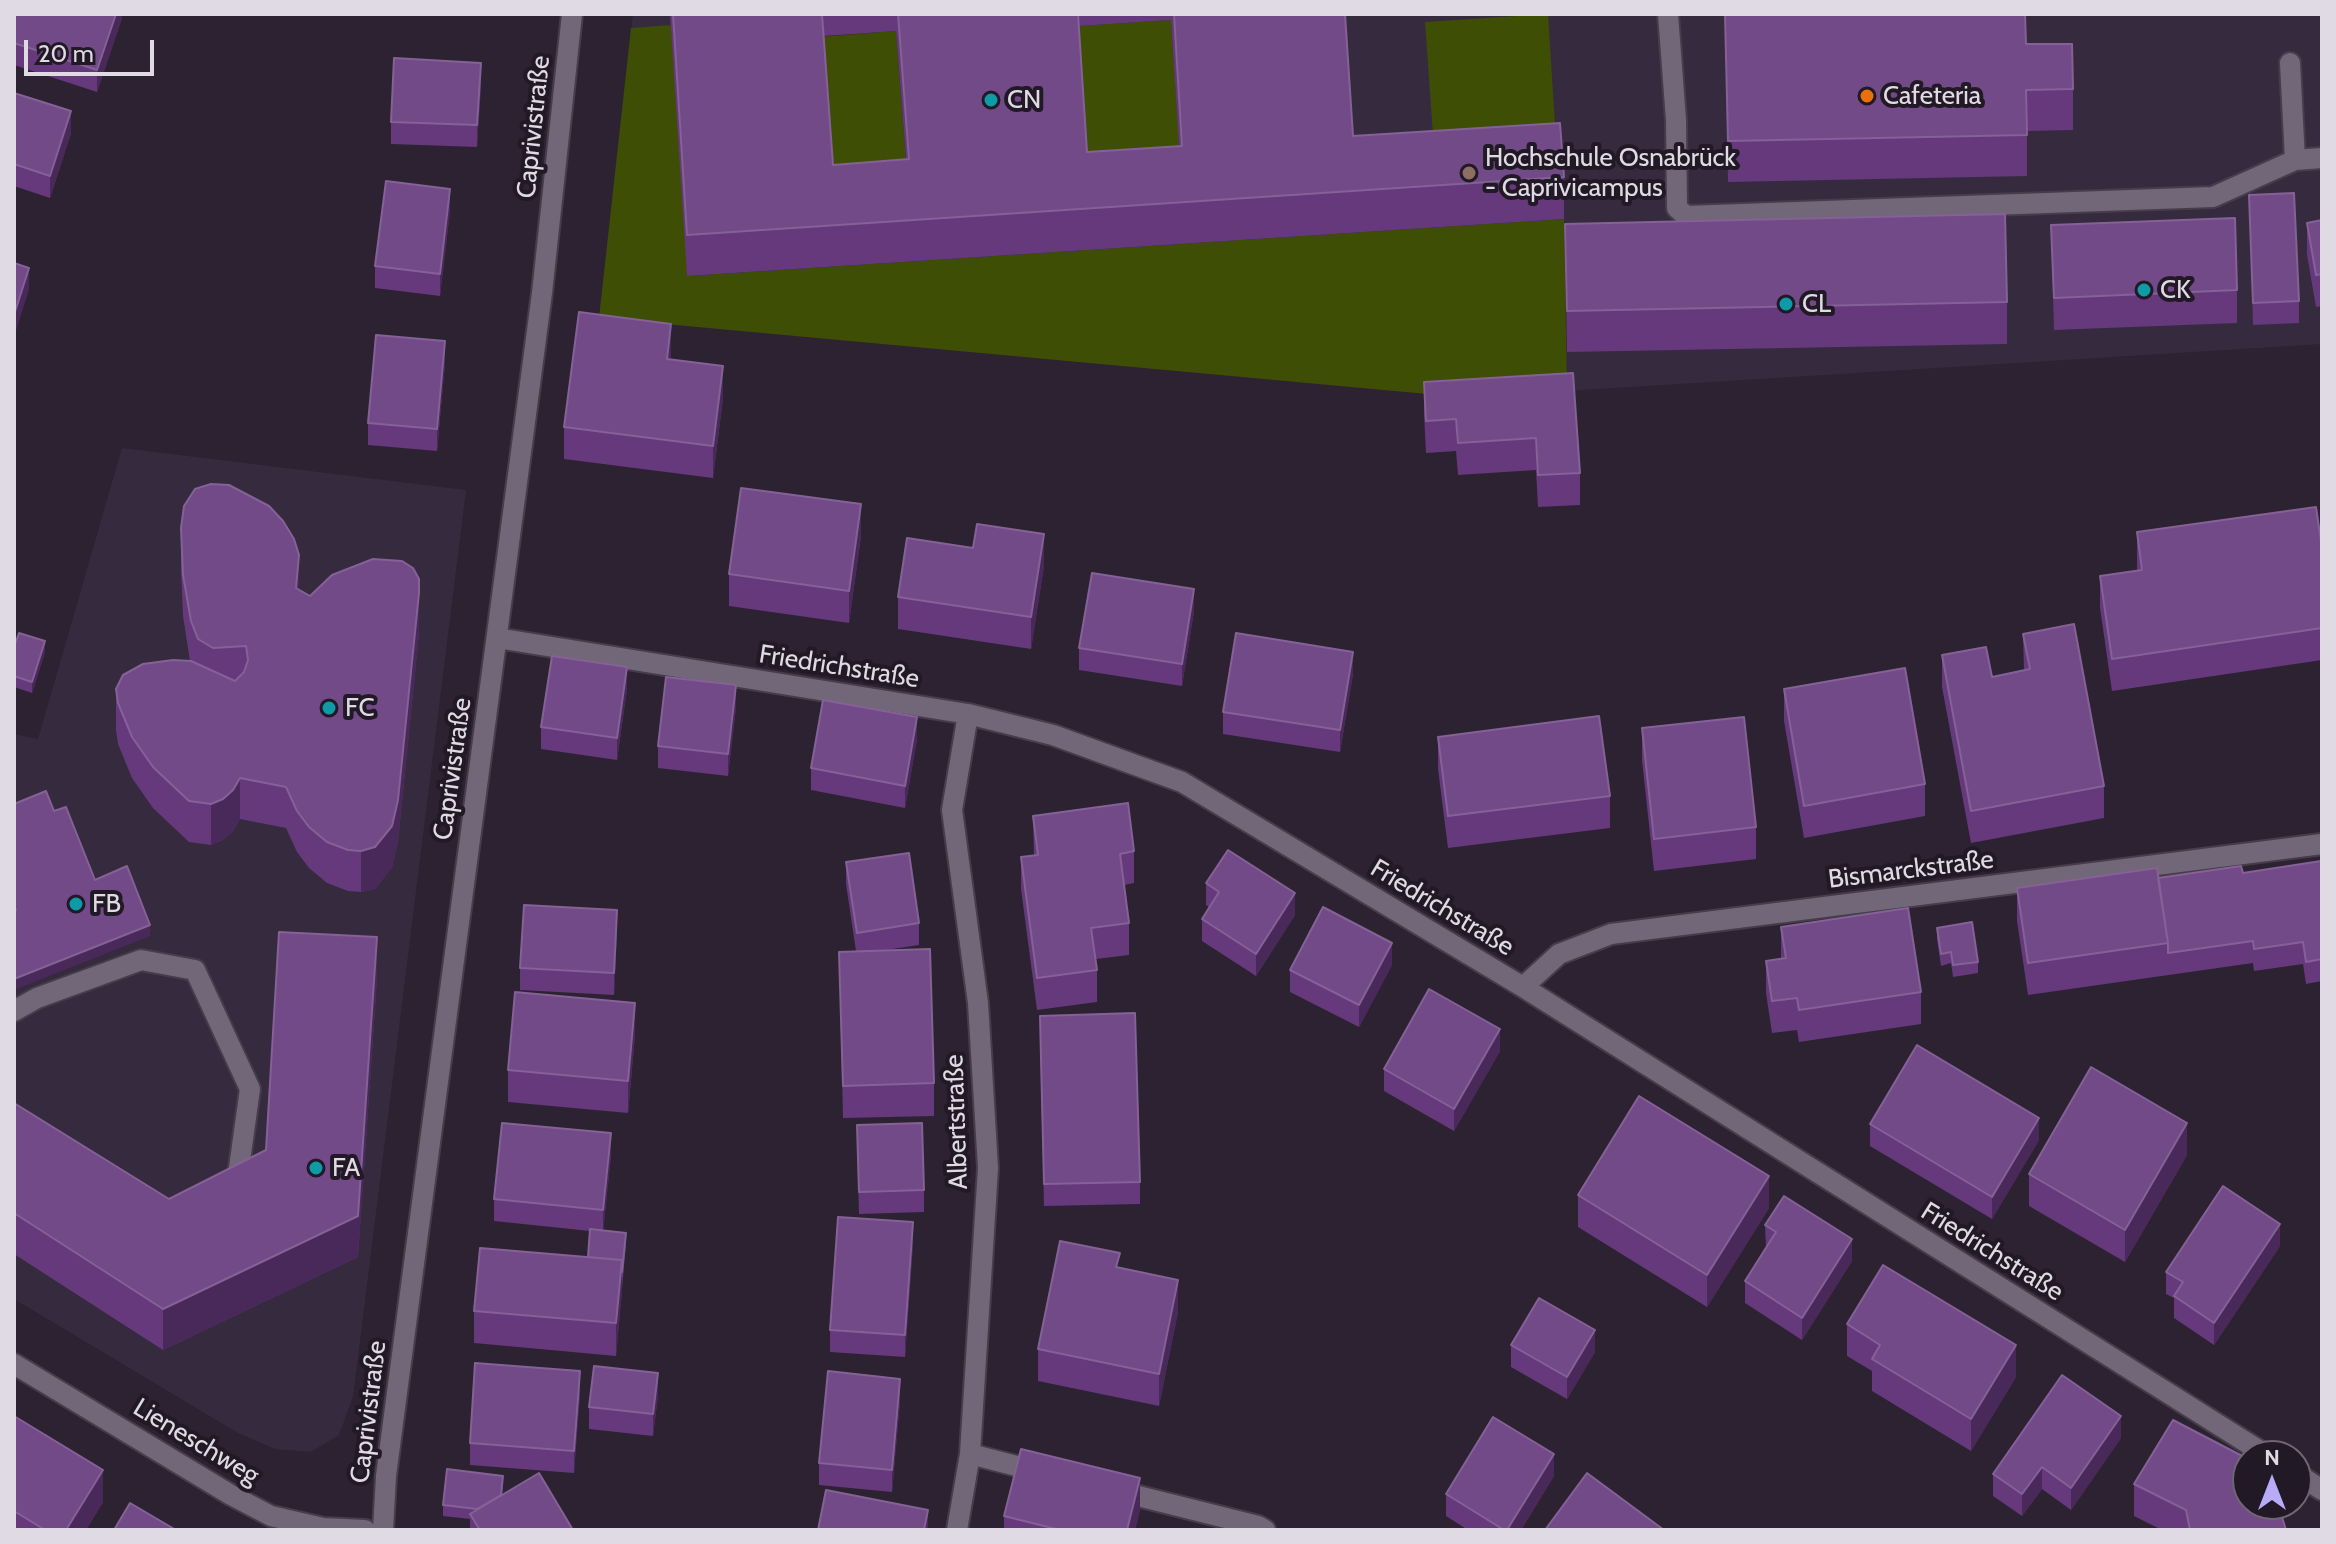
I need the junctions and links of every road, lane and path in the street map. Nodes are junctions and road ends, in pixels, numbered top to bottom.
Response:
1 (572, 14) edge
2 (1668, 14) edge
3 (2290, 63) dead end
4 (2322, 158) edge
5 (2295, 160) junction
6 (497, 638) junction
7 (968, 714) junction
8 (2322, 844) edge
9 (1523, 987) junction
10 (14, 1011) edge
11 (211, 1193) edge
12 (14, 1364) edge
13 (2243, 1440) edge
14 (970, 1454) junction
15 (1061, 1477) edge
16 (1091, 1485) edge
17 (365, 1530) edge
18 (383, 1530) edge
19 (957, 1530) edge
20 (1265, 1530) edge

1 - 6 street, Caprivistraße
2 - 5 street
3 - 5 street
4 - 5 street
6 - 7 street, Friedrichstraße
6 - 18 street, Caprivistraße
7 - 9 street, Friedrichstraße
7 - 14 street, Albertstraße
8 - 9 street, Bismarckstraße
9 - 13 street, Friedrichstraße
10 - 11 street
12 - 17 street, Lieneschweg
14 - 15 street
14 - 19 street, Albertstraße
16 - 20 street

